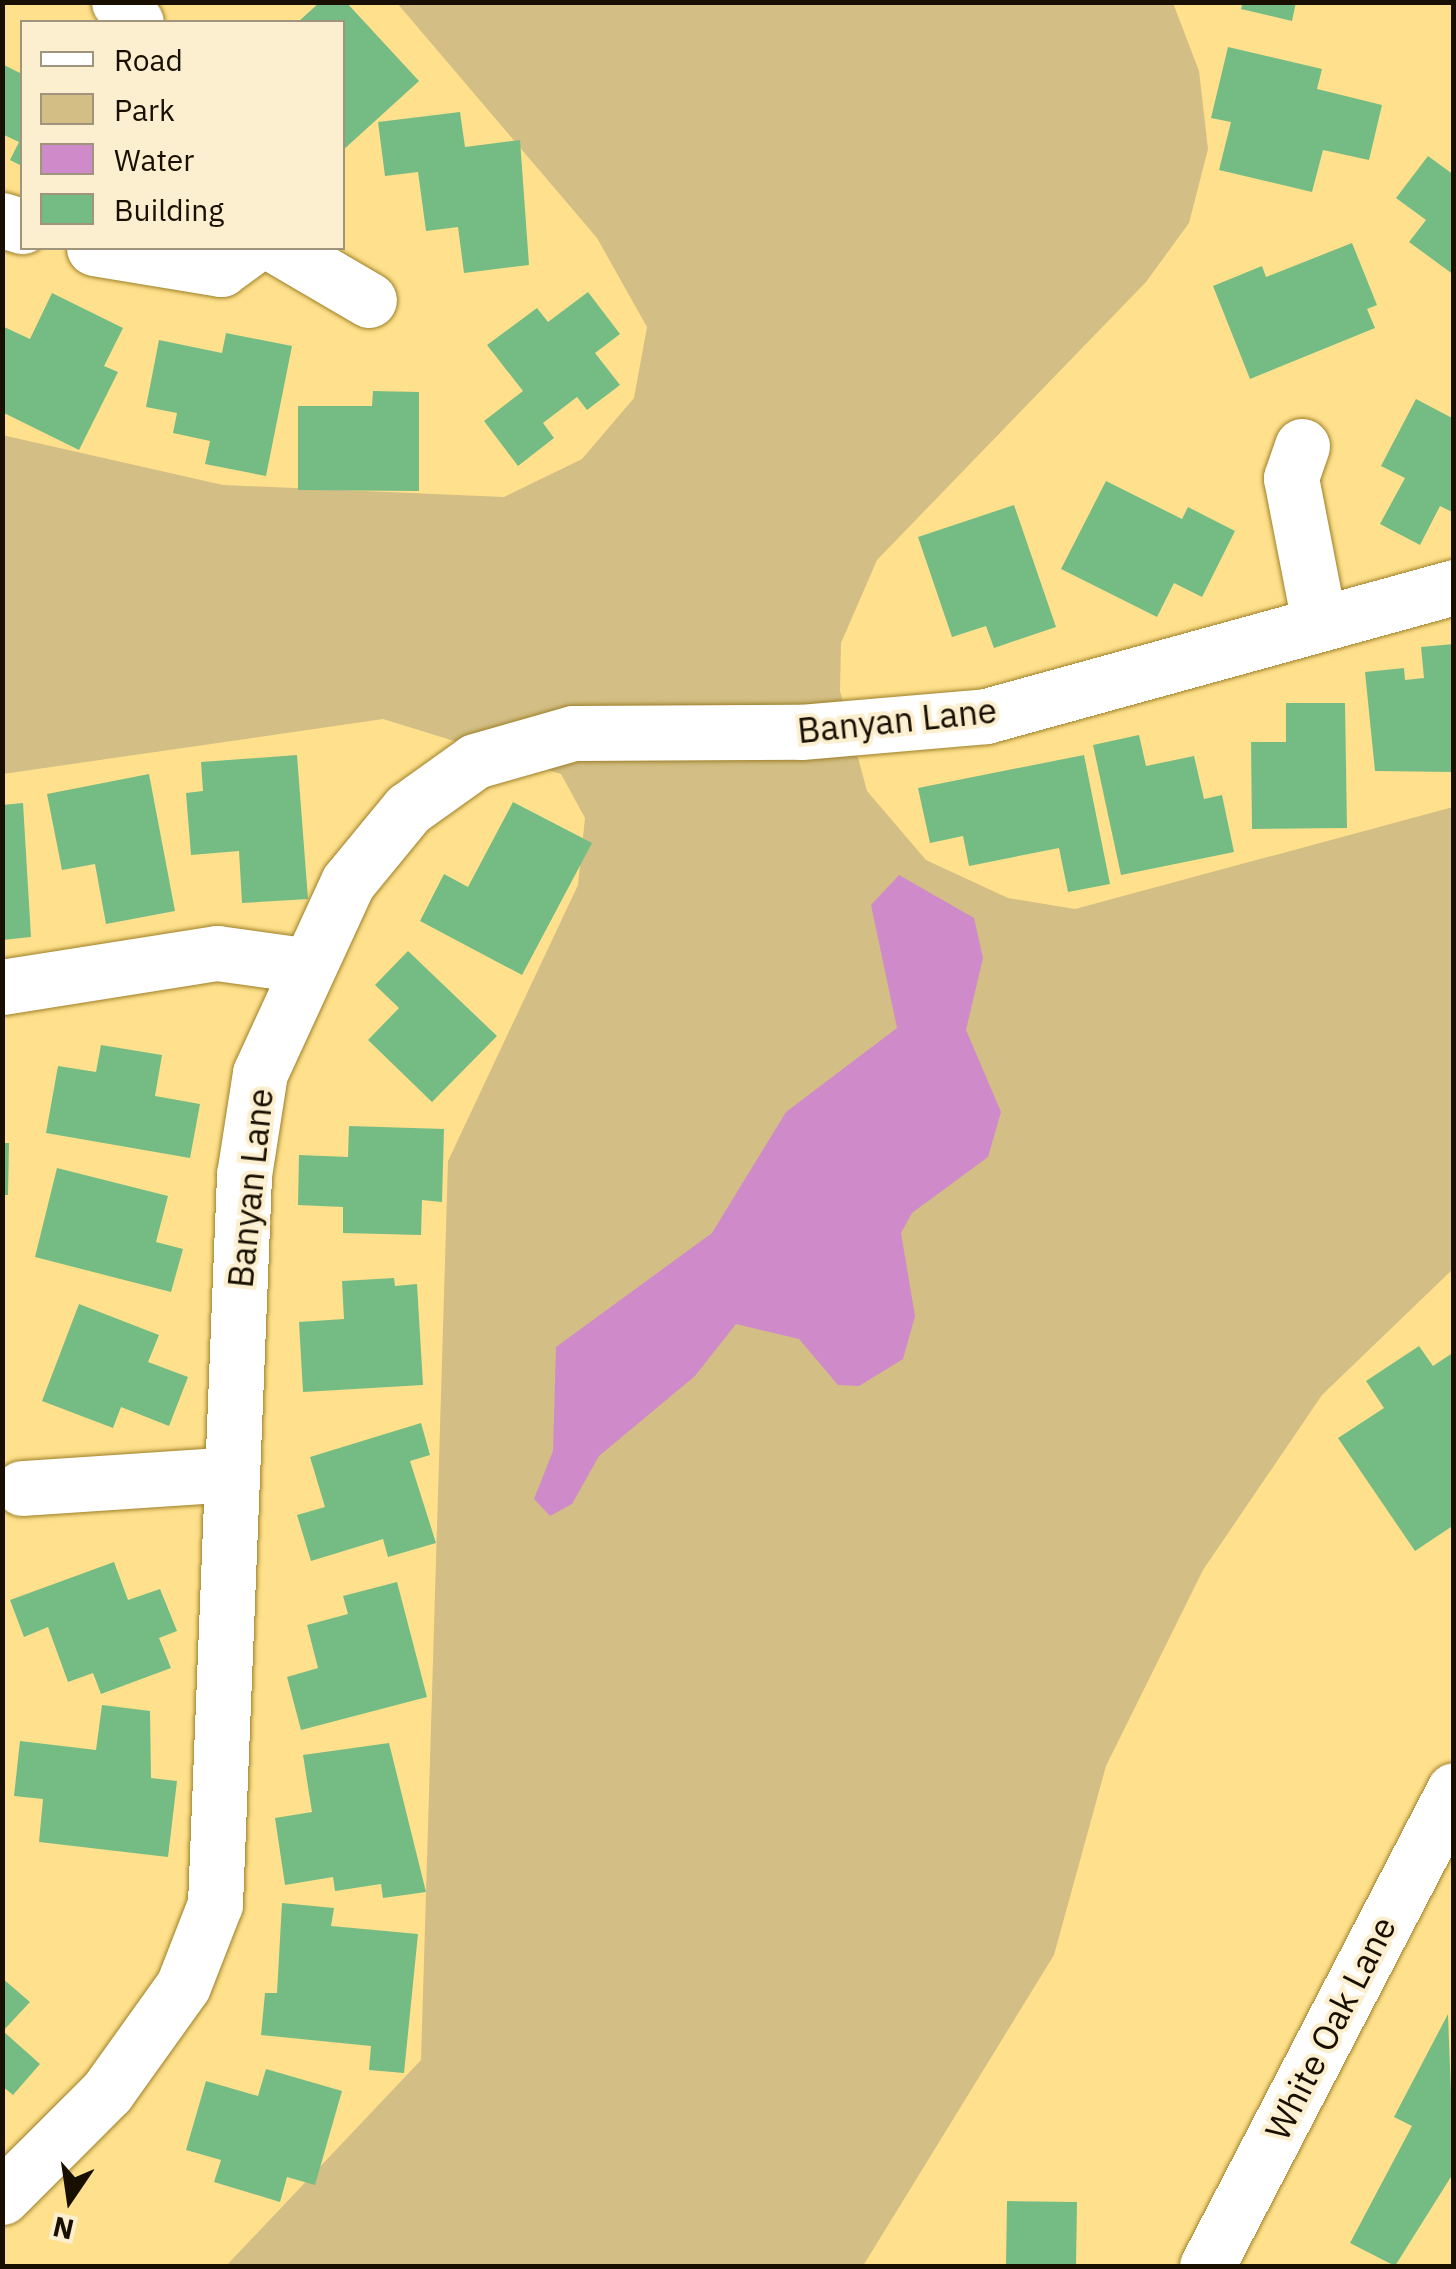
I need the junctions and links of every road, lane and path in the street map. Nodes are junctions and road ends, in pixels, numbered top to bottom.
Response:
1 (106, 250) edge
2 (247, 250) edge
3 (283, 250) edge
4 (369, 300) dead end
5 (1302, 446) dead end
6 (1454, 587) edge
7 (1319, 622) junction
8 (303, 965) junction
9 (2, 988) edge
10 (231, 1474) junction
11 (22, 1488) dead end
12 (1454, 1790) edge
13 (2, 2197) edge
14 (1207, 2266) edge

1 - 2 street
3 - 4 street
5 - 7 street
6 - 7 street, Banyan Lane
7 - 8 street, Banyan Lane
8 - 9 street
8 - 10 street, Banyan Lane
10 - 11 street
10 - 13 street, Banyan Lane
12 - 14 street, White Oak Lane

